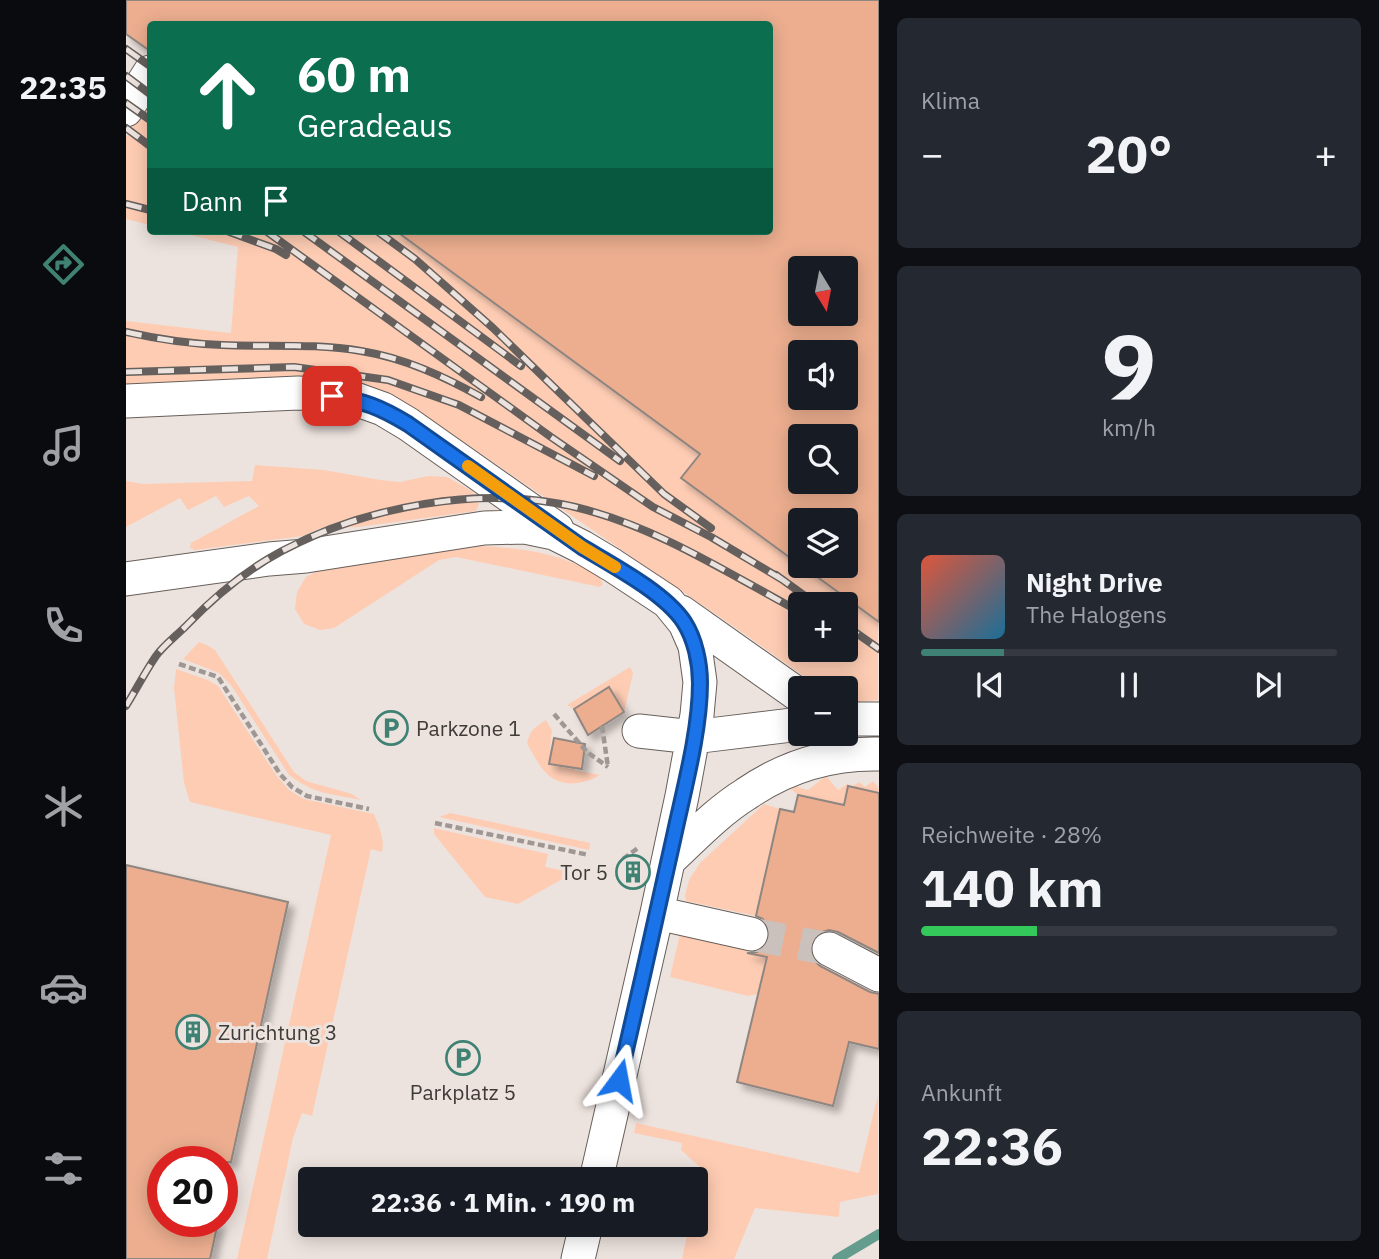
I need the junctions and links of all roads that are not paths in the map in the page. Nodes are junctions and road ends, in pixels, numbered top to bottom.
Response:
1 (147, 77) edge
2 (126, 110) edge
3 (126, 401) edge
4 (582, 547) junction
5 (126, 579) edge
6 (668, 602) junction
7 (788, 687) edge
8 (858, 719) edge
9 (878, 719) edge
10 (788, 725) edge
11 (639, 731) dead end
12 (694, 737) junction
13 (878, 754) edge
14 (668, 861) junction
15 (657, 913) junction
16 (751, 934) tunnel mouth
17 (829, 949) tunnel mouth
18 (878, 975) edge
19 (599, 1167) edge
20 (583, 1237) edge
21 (578, 1259) edge

1 - 2 lane
3 - 4 lane
4 - 5 lane
4 - 6 lane
6 - 7 lane
6 - 12 lane
8 - 9 lane
10 - 12 lane
11 - 12 lane
12 - 14 lane
13 - 14 lane
14 - 15 lane
15 - 16 lane
15 - 19 lane
17 - 18 lane
20 - 21 lane

